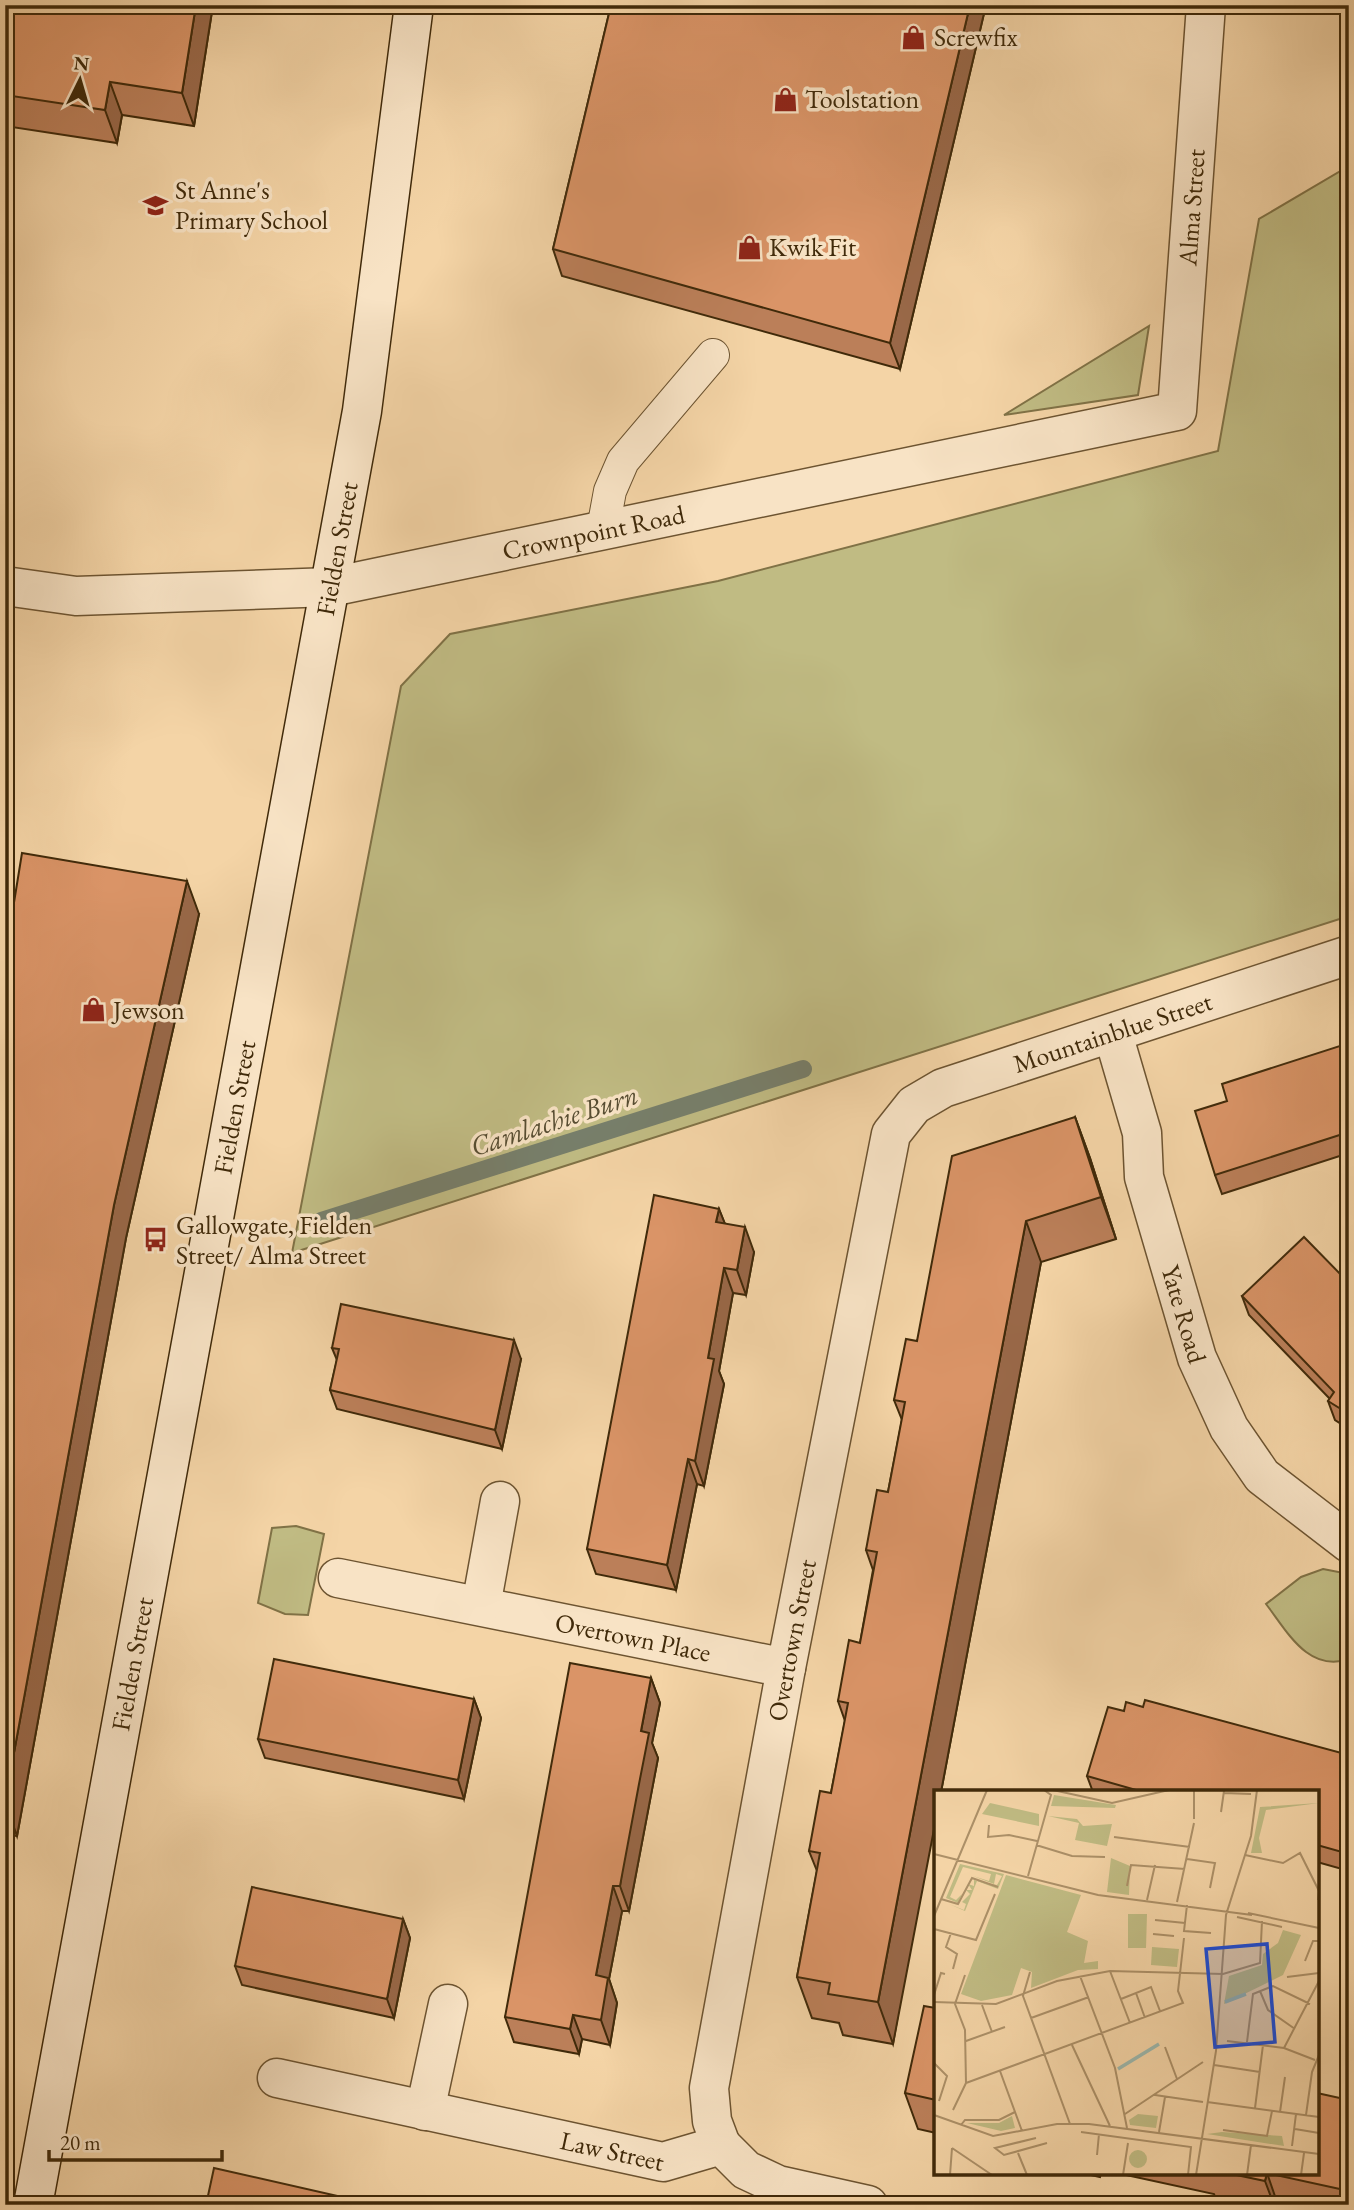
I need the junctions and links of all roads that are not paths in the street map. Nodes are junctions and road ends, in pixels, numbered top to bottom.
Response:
1 (414, 5) edge
2 (1206, 5) edge
3 (713, 355) dead end
4 (1177, 411) joint
5 (603, 529) junction
6 (5, 586) edge
7 (331, 587) junction
8 (1349, 955) edge
9 (1113, 1034) junction
10 (891, 1134) joint
11 (500, 1501) dead end
12 (1349, 1543) edge
13 (338, 1578) dead end
14 (481, 1606) junction
15 (786, 1668) junction
16 (448, 2004) dead end
17 (277, 2078) dead end
18 (425, 2111) junction
19 (721, 2145) junction
20 (33, 2205) edge
21 (867, 2205) edge

1 - 7 street, Fielden Street
2 - 4 street, Alma Street
3 - 5 lane
4 - 5 street, Crownpoint Road
5 - 7 street, Crownpoint Road
6 - 7 street, Crownpoint Road
7 - 20 street, Fielden Street
8 - 9 street, Mountainblue Street
9 - 10 street, Mountainblue Street
9 - 12 street, Yate Road
10 - 15 street, Overtown Street
11 - 14 street
13 - 14 street, Overtown Place
14 - 15 street, Overtown Place
15 - 19 street, Overtown Street
16 - 18 street
17 - 18 street, Law Street
18 - 19 street, Law Street
19 - 21 street

